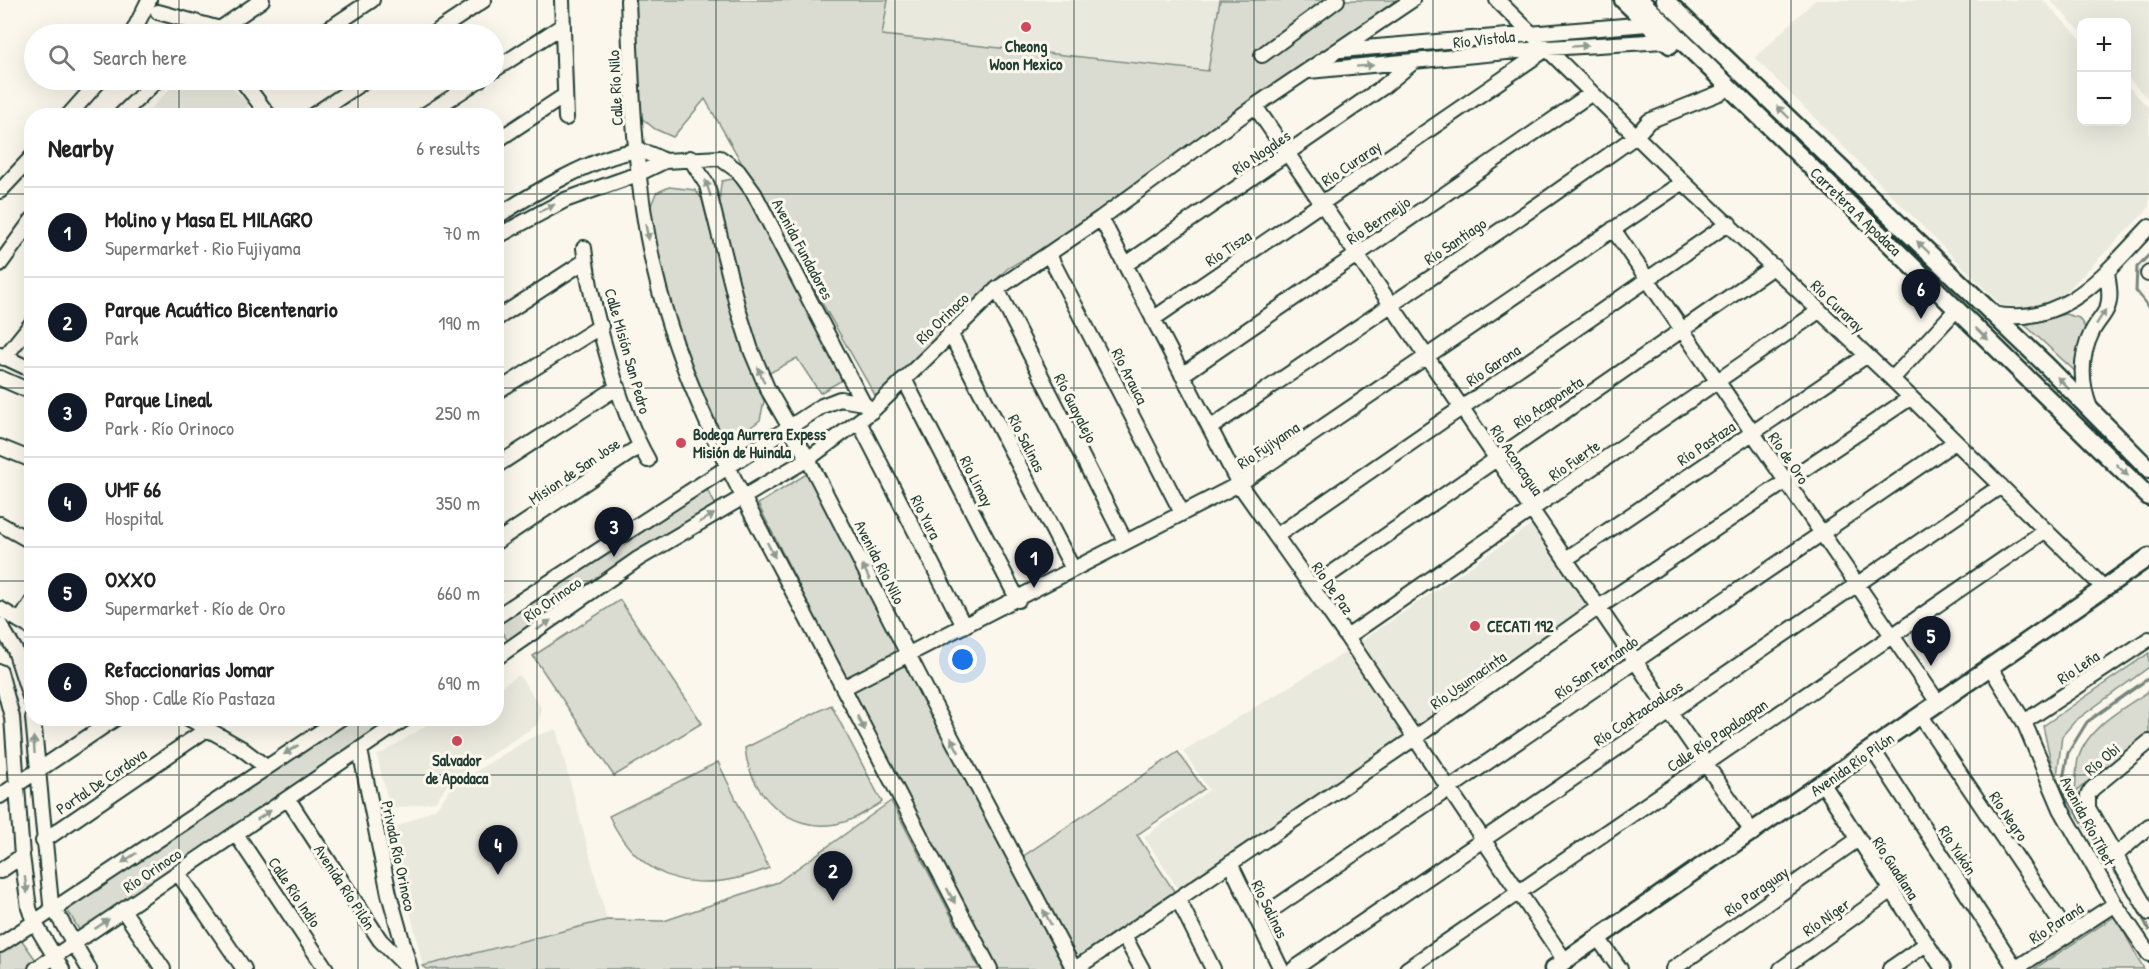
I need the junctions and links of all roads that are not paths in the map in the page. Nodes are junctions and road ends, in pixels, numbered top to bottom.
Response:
1 (149, 0) edge
2 (262, 0) edge
3 (372, 0) edge
4 (484, 0) edge
5 (562, 0) edge
6 (628, 0) edge
7 (1337, 0) edge
8 (1412, 0) edge
9 (1497, 0) edge
10 (1623, 0) edge
11 (1640, 0) edge
12 (1665, 0) edge
13 (158, 12) dead end
14 (137, 24) edge
15 (193, 24) edge
16 (228, 24) edge
17 (336, 24) edge
18 (448, 24) edge
19 (1647, 24) junction
20 (562, 26) junction
21 (1533, 33) junction
22 (1665, 41) junction
23 (1548, 48) junction
24 (1338, 50) junction
25 (1262, 55) dead end
26 (1412, 63) junction
27 (504, 64) edge
28 (1307, 71) junction
29 (91, 90) edge
30 (147, 90) edge
31 (253, 90) edge
32 (351, 90) edge
33 (463, 90) edge
34 (1592, 93) junction
35 (1722, 93) junction
36 (564, 96) junction
37 (1255, 106) junction
38 (75, 108) edge
39 (128, 108) edge
40 (265, 108) edge
41 (324, 108) edge
42 (435, 108) edge
43 (566, 118) dead end
44 (504, 136) edge
45 (1636, 136) junction
46 (636, 151) junction
47 (1288, 154) junction
48 (690, 158) junction
49 (665, 160) junction
50 (24, 166) edge
51 (638, 174) junction
52 (1683, 182) junction
53 (0, 191) edge
54 (1322, 204) junction
55 (504, 212) edge
56 (1101, 218) junction
57 (1729, 223) junction
58 (2149, 227) edge
59 (1613, 229) junction
60 (24, 231) edge
61 (504, 233) edge
62 (1357, 254) junction
63 (1049, 255) junction
64 (0, 264) edge
65 (1125, 265) junction
66 (1774, 266) junction
67 (2107, 271) junction
68 (1647, 279) junction
69 (997, 289) junction
70 (1391, 305) junction
71 (1820, 311) junction
72 (504, 313) edge
73 (1953, 313) junction
74 (1993, 314) junction
75 (1153, 319) junction
76 (601, 326) junction
77 (1682, 331) junction
78 (24, 332) edge
79 (950, 333) junction
80 (2, 356) edge
81 (1866, 356) junction
82 (1427, 358) junction
83 (24, 366) edge
84 (1182, 375) junction
85 (0, 378) edge
86 (904, 379) junction
87 (1892, 379) junction
88 (1716, 381) junction
89 (504, 387) edge
90 (618, 387) junction
91 (24, 388) edge
92 (1910, 398) junction
93 (867, 407) junction
94 (1460, 407) junction
95 (2092, 412) junction
96 (859, 422) junction
97 (789, 426) junction
98 (1210, 428) junction
99 (1752, 432) junction
100 (1955, 442) junction
101 (640, 446) junction
102 (0, 447) edge
103 (24, 457) edge
104 (1496, 458) junction
105 (808, 459) junction
106 (648, 460) dead end
107 (504, 461) edge
108 (727, 466) junction
109 (2149, 469) edge
110 (1239, 484) junction
111 (1785, 484) junction
112 (2001, 486) junction
113 (2149, 497) edge
114 (744, 498) junction
115 (1531, 510) junction
116 (1182, 513) junction
117 (0, 524) edge
118 (2046, 530) junction
119 (1821, 535) junction
120 (1276, 536) junction
121 (504, 537) edge
122 (24, 538) edge
123 (1125, 541) junction
124 (2149, 557) edge
125 (1566, 559) junction
126 (1073, 569) junction
127 (1857, 586) junction
128 (1312, 587) junction
129 (2104, 588) junction
130 (1018, 600) junction
131 (1599, 607) junction
132 (0, 609) edge
133 (504, 612) edge
134 (24, 624) edge
135 (0, 625) edge
136 (964, 626) junction
137 (1891, 634) junction
138 (1347, 637) junction
139 (2149, 639) edge
140 (504, 652) edge
141 (908, 656) junction
142 (1635, 660) junction
143 (1991, 668) junction
144 (0, 672) edge
145 (24, 679) edge
146 (843, 688) junction
147 (1939, 704) junction
148 (1670, 712) junction
149 (1922, 716) junction
150 (2025, 722) junction
151 (33, 726) edge
152 (104, 726) edge
153 (202, 726) edge
154 (329, 726) edge
155 (394, 726) edge
156 (207, 729) junction
157 (1416, 737) junction
158 (2149, 742) edge
159 (360, 750) junction
160 (1873, 750) junction
161 (6, 752) edge
162 (1705, 763) junction
163 (266, 767) junction
164 (36, 772) junction
165 (1823, 784) junction
166 (16, 785) junction
167 (1450, 788) junction
168 (0, 796) edge
169 (288, 799) junction
170 (2149, 826) edge
171 (1753, 832) junction
172 (236, 834) junction
173 (1484, 838) junction
174 (1857, 840) junction
175 (43, 841) junction
176 (2116, 855) junction
177 (22, 856) junction
178 (1230, 863) junction
179 (0, 871) edge
180 (178, 873) junction
181 (1519, 890) junction
182 (1890, 891) junction
183 (1178, 899) junction
184 (2115, 904) junction
185 (53, 910) junction
186 (123, 910) junction
187 (2148, 910) edge
188 (1257, 920) junction
189 (34, 922) junction
190 (2068, 934) junction
191 (1124, 936) junction
192 (1598, 938) junction
193 (72, 944) junction
194 (1926, 944) junction
195 (0, 945) edge
196 (2149, 954) edge
197 (54, 956) junction
198 (1559, 965) edge
199 (36, 969) edge
200 (62, 969) edge
201 (89, 969) edge
202 (162, 969) edge
203 (244, 969) edge
204 (326, 969) edge
205 (410, 969) edge
206 (990, 969) edge
207 (1075, 969) edge
208 (1142, 969) edge
209 (1213, 969) edge
210 (1281, 969) edge
211 (1294, 969) edge
212 (1407, 969) edge
213 (1620, 969) edge
214 (1673, 969) edge
215 (1781, 969) edge
216 (1890, 969) edge
217 (1943, 969) edge
218 (2016, 969) edge

1 - 14 street
2 - 16 street
3 - 17 street
4 - 18 street
5 - 20 street
6 - 46 street, Calle Río Nilo
7 - 25 street
8 - 24 street, Río Orinoco
9 - 21 street, Río Curaray
10 - 19 main road
11 - 73 main road, Carretera A Apodaca
74 -> 12 main road, Carretera A Apodaca
13 - 15 street
19 - 21 street, Río Vistola
19 - 22 main road
20 - 27 street
20 - 36 street
21 - 23 street, Río Curaray
21 - 24 street, Río Vistola
23 -> 22 street, Río Vistola
22 - 35 main road
23 - 26 street, Río Vistola
23 - 34 street, Río Curaray
23 - 54 street, Río Curaray
24 - 28 street, Río Orinoco
28 -> 26 street, Río Vistola
26 - 47 street, Río Nogales
28 - 37 street, Río Orinoco
29 - 38 street
30 - 39 street
31 - 40 street
32 - 41 street
33 - 42 street
34 - 45 street, Río Curaray
34 - 62 street, Rio Bermejjo
35 - 45 street, Río Santiago
35 - 73 main road
36 - 43 street
36 - 44 street
37 - 47 street, Río Aconcagua
37 - 56 street, Río Orinoco
45 - 52 street, Río Curaray
45 - 70 street, Río Santiago
46 - 49 street, Avenida Fundadores
46 - 51 street, Calle Río Nilo
46 - 55 street
47 - 54 street, Río Aconcagua
47 - 65 street, Río Nogales
48 - 49 street, Avenida Fundadores
48 - 93 street, Avenida Fundadores
97 -> 48 street, Avenida Río Nilo
49 - 51 street, Avenida Fundadores
50 - 53 street
61 -> 51 street, Avenida Fundadores
51 -> 108 street
52 - 57 street, Río Curaray
52 - 59 street, Rio Fujiyama
54 - 62 street, Río Aconcagua
54 - 75 street, Río Tisza
56 - 63 street, Río Orinoco
56 - 65 street, Rio De Paz
57 - 66 street, Río Curaray
57 - 68 street, Río Garona
58 - 67 street
59 - 68 street, Río de Oro
59 - 82 street, Rio Fujiyama
60 - 64 street
62 - 70 street, Río Aconcagua
62 - 84 street, Rio Bermejjo
63 - 69 street, Río Orinoco
63 - 116 street, Río Arauca
65 - 75 street, Rio De Paz
66 - 71 street, Río Curaray
66 - 77 street, Río Acaponeta
67 - 74 street
95 -> 67 street
68 - 77 street, Río de Oro
68 - 94 street, Río Garona
69 - 79 street, Río Orinoco
69 - 123 street, Río Guayalejo
70 - 82 street, Río Aconcagua
70 - 98 street, Río Santiago
71 - 81 street, Río Curaray
71 - 88 street, Río Fuerte
72 - 76 street, Calle Misión San Pedro
73 - 87 street
73 -> 113 main road, Carretera A Apodaca
95 -> 74 main road, Carretera A Apodaca
75 - 84 street, Rio De Paz
76 - 89 street
76 - 90 street, Calle Misión San Pedro
77 - 88 street, Río de Oro
77 - 104 street, Río Acaponeta
78 - 80 street
79 - 86 street, Río Orinoco
79 - 126 street, Río Salinas
80 - 83 street
81 - 87 street, Río Curaray
81 - 99 street, Río Pastaza
82 - 94 street, Río Aconcagua
82 - 110 street, Rio Fujiyama
84 - 98 street, Rio De Paz
85 - 91 street
86 - 93 street, Río Orinoco
86 - 130 street, Río Limay
87 - 92 street, Río Curaray
88 - 99 street, Río de Oro
88 - 115 street, Río Fuerte
90 - 101 street, Calle Misión San Pedro
90 - 107 street
92 - 100 street, Río Curaray
92 - 111 street, Río Usumacinta
93 - 96 street, Río Orinoco
93 - 97 street, Río Orinoco
94 - 104 street, Río Aconcagua
94 - 120 street, Río Garona
95 - 109 main road, Carretera A Apodaca
96 - 105 street, Río Orinoco
96 - 136 street, Río Yura
97 - 105 street, Avenida Río Nilo
97 - 108 street, Río Orinoco
98 - 110 street, Rio De Paz
99 - 111 street, Río de Oro
99 - 125 street, Río Pastaza
100 - 112 street, Río Curaray
100 - 119 street, Río San Fernando
101 - 106 street, Calle Misión San Pedro
101 - 121 street, Mision de San Jose
102 - 103 street
104 - 115 street, Río Aconcagua
104 - 128 street, Río Acaponeta
105 - 114 street, Río Orinoco
141 -> 105 street, Avenida Río Nilo
108 - 114 street
108 - 133 street, Río Orinoco
110 - 116 street, Rio Fujiyama
110 - 120 street, Rio De Paz
111 - 119 street, Río de Oro
111 - 131 street, Río Usumacinta
112 - 118 street, Río Curaray
112 - 127 street, Río Coatzacoalcos
140 -> 114 street, Río Orinoco
114 -> 146 street
115 - 125 street, Río Aconcagua
115 - 138 street, Río Fuerte
116 - 123 street, Rio Fujiyama
117 - 122 street
118 - 129 street, Río Curaray
118 - 137 street, Calle Río Papaloapan
119 - 127 street, Río de Oro
119 - 142 street, Río San Fernando
120 - 128 street, Rio De Paz
123 - 126 street, Rio Fujiyama
124 - 129 main road, Avenida Río Pilón
125 - 131 street, Río Aconcagua
126 - 130 street, Rio Fujiyama
127 - 137 street, Río de Oro
127 - 148 street, Río Coatzacoalcos
128 - 138 street, Rio De Paz
129 - 143 main road, Avenida Río Pilón
130 - 136 street, Rio Fujiyama
131 - 142 street, Río Aconcagua
131 - 157 street, Río Usumacinta
132 - 134 street
135 - 145 street
136 - 141 street, Rio Fujiyama
137 - 147 street, Río de Oro
137 - 162 street, Calle Río Papaloapan
138 - 157 street, Rio De Paz
139 - 150 street, Rio Leña
141 - 146 street, Rio Fujiyama
207 -> 141 street, Avenida Río Nilo
142 - 148 street, Río Aconcagua
142 - 167 street, Río San Fernando
143 - 147 main road, Avenida Río Pilón
143 - 150 street, Avenida Río Tíbet
144 - 161 street
146 -> 206 street
147 - 149 main road, Avenida Río Pilón
148 - 162 street, Río Aconcagua
148 - 173 street, Río Coatzacoalcos
149 - 160 main road, Avenida Río Pilón
149 - 190 street, Río Negro
150 - 184 street, Avenida Río Tíbet
164 -> 151 street
152 - 164 street
153 - 156 street
154 -> 163 street, Río Orinoco
155 - 159 street, Río Orinoco
156 - 163 street
156 - 175 street, Portal De Cordova
157 - 167 street, Rio De Paz
157 - 178 street, Río Usumacinta
158 - 176 street, Río Obi
159 - 169 street, Río Orinoco
159 - 205 street, Privada Río Orinoco
160 - 165 main road, Avenida Río Pilón
160 - 218 street, Río Yukón
161 - 166 street
162 - 171 street, Río Aconcagua
162 - 181 street, Calle Río Papaloapan
163 -> 185 street, Río Orinoco
164 - 166 street
164 - 175 street
165 - 171 main road, Avenida Río Pilón
165 - 174 street, Río Guadiana
166 - 168 street
166 - 177 street
167 - 173 street, Rio De Paz
167 - 188 street, Río San Fernando
172 -> 169 street, Río Orinoco
169 - 205 street, Avenida Río Pilón
170 - 176 street
171 - 192 main road, Avenida Río Pilón
172 - 180 street, Río Orinoco
172 - 204 street, Calle Río Indio
173 - 181 street, Rio De Paz
173 - 211 street, Río Coatzacoalcos
174 - 182 street, Río Guadiana
174 - 214 street, Río Paraguay
175 - 185 street
176 - 187 street
177 - 179 street
177 -> 189 street
178 - 183 street, Río Usumacinta
178 - 188 street, Río Salinas
180 - 186 street, Río Orinoco
180 - 203 street
181 - 198 street, Rio De Paz
181 - 212 street, Calle Río Papaloapan
182 - 194 street, Río Guadiana
182 - 215 street, Río Níger
183 - 191 street, Río Usumacinta
183 - 209 street
184 - 190 street, Río Paraná
184 - 196 street, Avenida Río Tíbet
185 - 189 street, Río Orinoco
185 - 193 street
193 -> 186 street, Río Orinoco
186 - 202 street
188 - 210 street, Río Salinas
189 - 195 street, Río Orinoco
189 - 197 street
190 - 218 street, Río Paraná
191 - 207 street, Río Usumacinta
191 - 208 street
192 - 198 main road, Avenida Río Pilón
192 - 213 street
193 - 197 street, Río Orinoco
193 - 201 street
194 - 216 street
194 - 217 street, Río Guadiana
197 - 199 street, Río Orinoco
197 - 200 street

